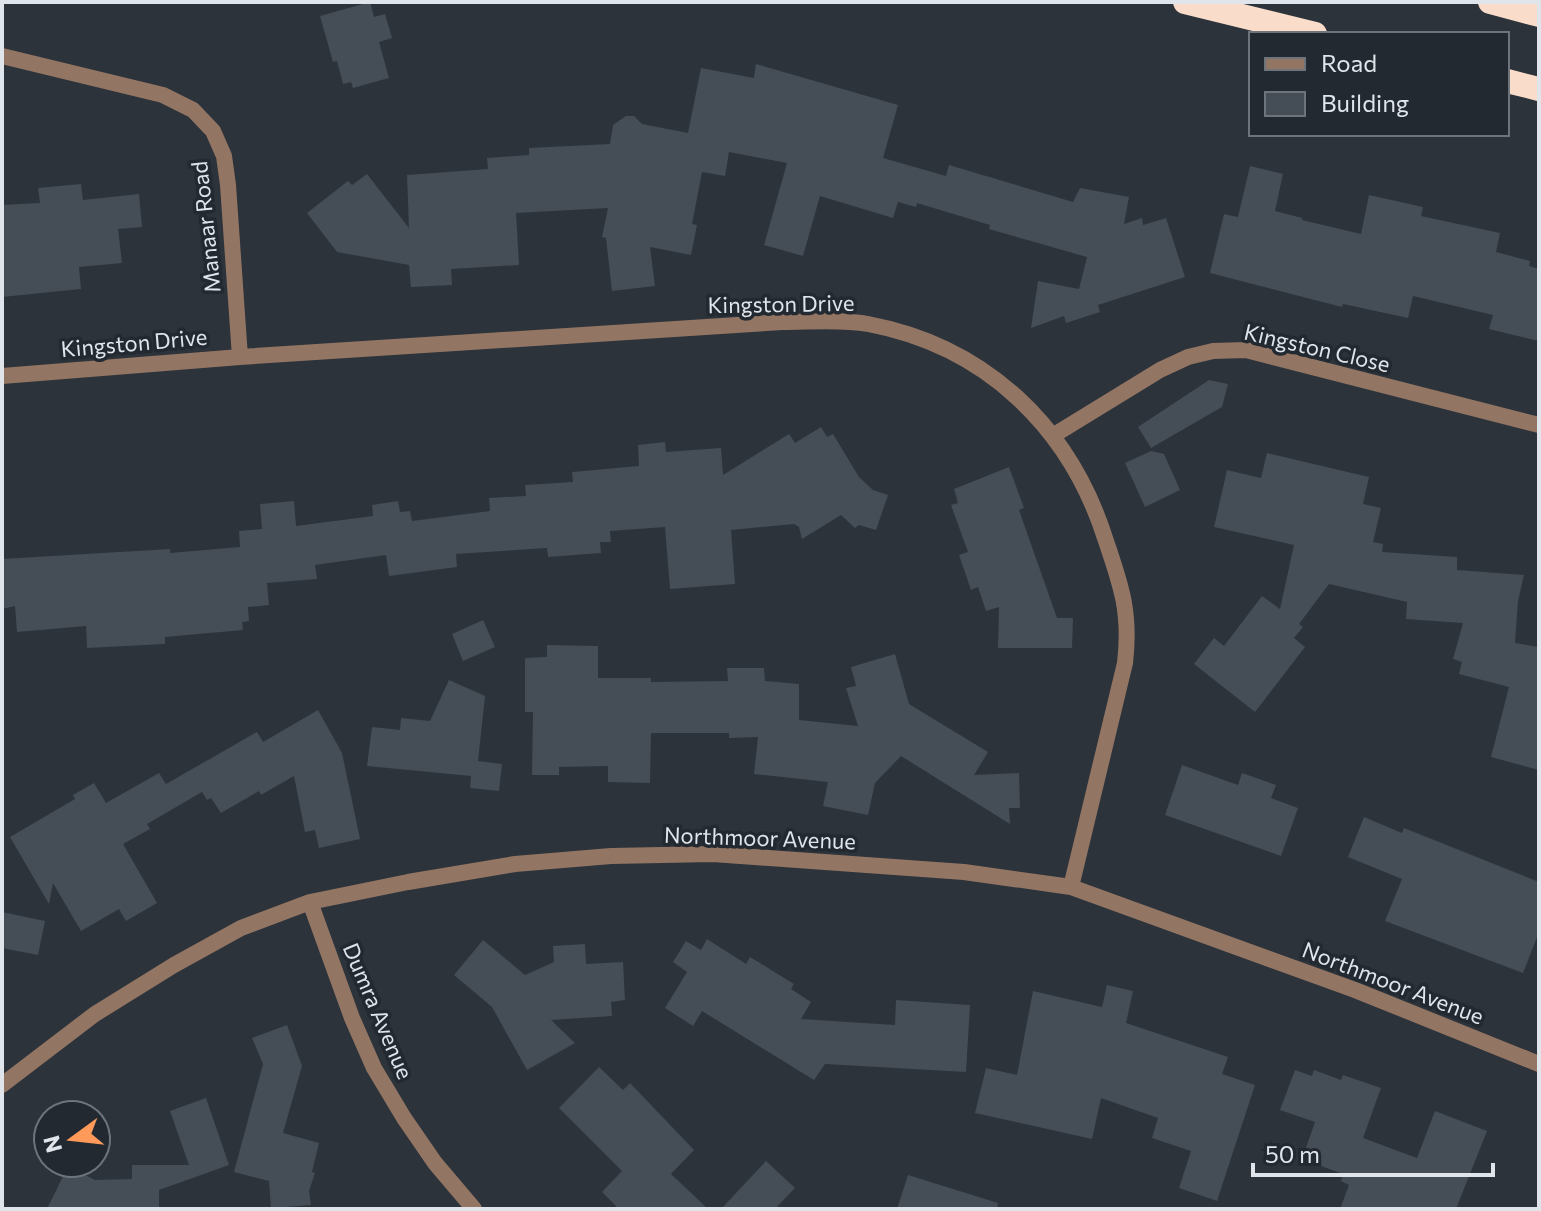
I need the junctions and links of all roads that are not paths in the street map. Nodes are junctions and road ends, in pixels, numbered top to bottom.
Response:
1 (1185, 2) edge
2 (1490, 2) edge
3 (1539, 15) edge
4 (1307, 32) edge
5 (2, 56) edge
6 (240, 357) junction
7 (2, 376) edge
8 (1539, 425) edge
9 (1054, 435) junction
10 (1071, 887) junction
11 (310, 902) junction
12 (1539, 1064) edge
13 (2, 1085) edge
14 (474, 1209) edge

1 - 4 highway
2 - 3 highway
5 - 6 street, Manaar Road
6 - 7 street, Kingston Drive
6 - 9 street, Kingston Drive
8 - 9 street, Kingston Close
9 - 10 street, Kingston Drive
10 - 11 street, Northmoor Avenue
10 - 12 street, Northmoor Avenue
11 - 13 street, Northmoor Avenue
11 - 14 street, Dumra Avenue

